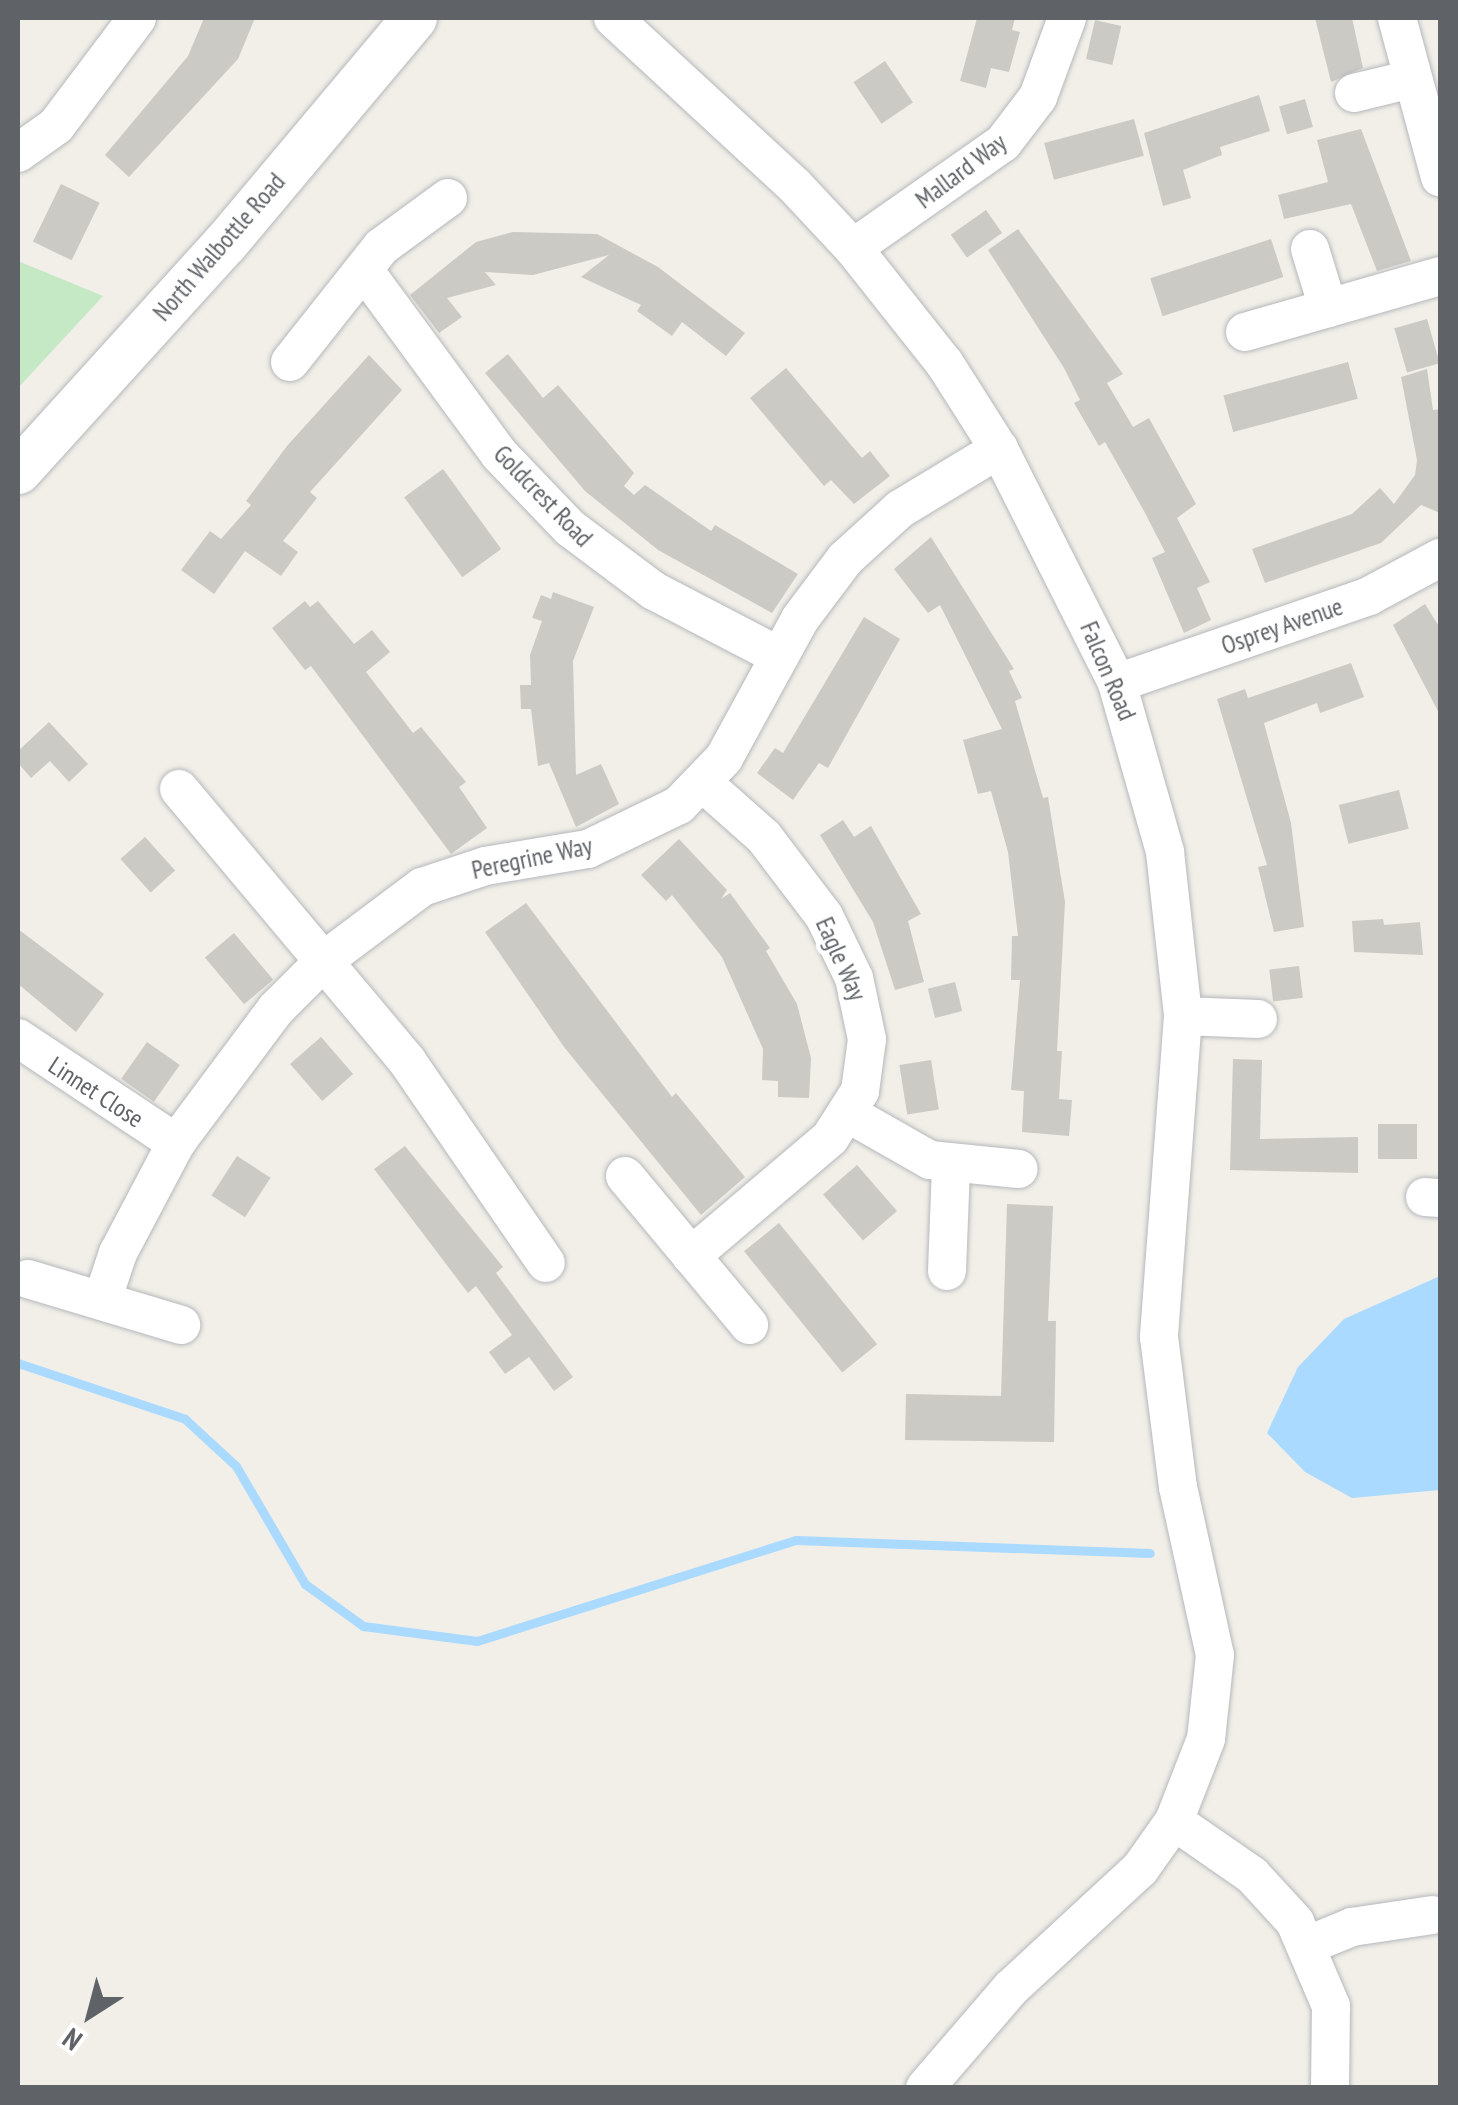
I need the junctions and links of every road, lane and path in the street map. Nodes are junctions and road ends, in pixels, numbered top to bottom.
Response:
1 (137, 18) edge
2 (414, 18) edge
3 (613, 18) edge
4 (1067, 18) edge
5 (1397, 18) edge
6 (1412, 79) junction
7 (1354, 93) dead end
8 (18, 152) edge
9 (1440, 178) edge
10 (448, 198) dead end
11 (853, 248) junction
12 (1310, 249) dead end
13 (364, 270) junction
14 (1440, 276) edge
15 (1328, 308) junction
16 (1245, 332) dead end
17 (290, 362) dead end
18 (1000, 449) junction
19 (18, 471) edge
20 (1440, 558) edge
21 (780, 656) junction
22 (1117, 682) junction
23 (703, 784) junction
24 (179, 789) dead end
25 (326, 958) junction
26 (1183, 1016) junction
27 (1258, 1019) dead end
28 (18, 1038) edge
29 (849, 1114) junction
30 (176, 1143) junction
31 (952, 1165) junction
32 (1019, 1168) dead end
33 (625, 1176) dead end
34 (691, 1256) junction
35 (546, 1263) dead end
36 (948, 1270) dead end
37 (28, 1278) dead end
38 (102, 1301) junction
39 (181, 1325) dead end
40 (749, 1326) dead end
41 (1174, 1821) junction
42 (1432, 1915) dead end
43 (1308, 1945) junction
44 (926, 2088) edge
45 (1330, 2088) edge

1 - 8 street
2 - 19 street, North Walbottle Road
3 - 11 street, Falcon Road
4 - 11 street, Mallard Way
5 - 6 street
6 - 7 street
6 - 9 street
10 - 13 street
11 - 18 street, Falcon Road
12 - 15 street
13 - 17 street
13 - 21 street, Goldcrest Road
14 - 15 street
15 - 16 street
18 - 21 street, Peregrine Way
18 - 22 street, Falcon Road
20 - 22 street, Osprey Avenue
21 - 23 street, Peregrine Way
22 - 26 street, Falcon Road
23 - 25 street, Peregrine Way
23 - 29 street, Eagle Way
24 - 25 street
25 - 30 street, Peregrine Way
25 - 35 street
26 - 27 street
26 - 41 street, Falcon Road
28 - 30 street, Linnet Close
29 - 31 street
29 - 34 street
30 - 38 street, Peregrine Way
31 - 32 street
31 - 36 street
33 - 34 street
34 - 40 street
37 - 38 street
38 - 39 street
41 - 43 street
41 - 44 street, Falcon Road
42 - 43 street
43 - 45 street

